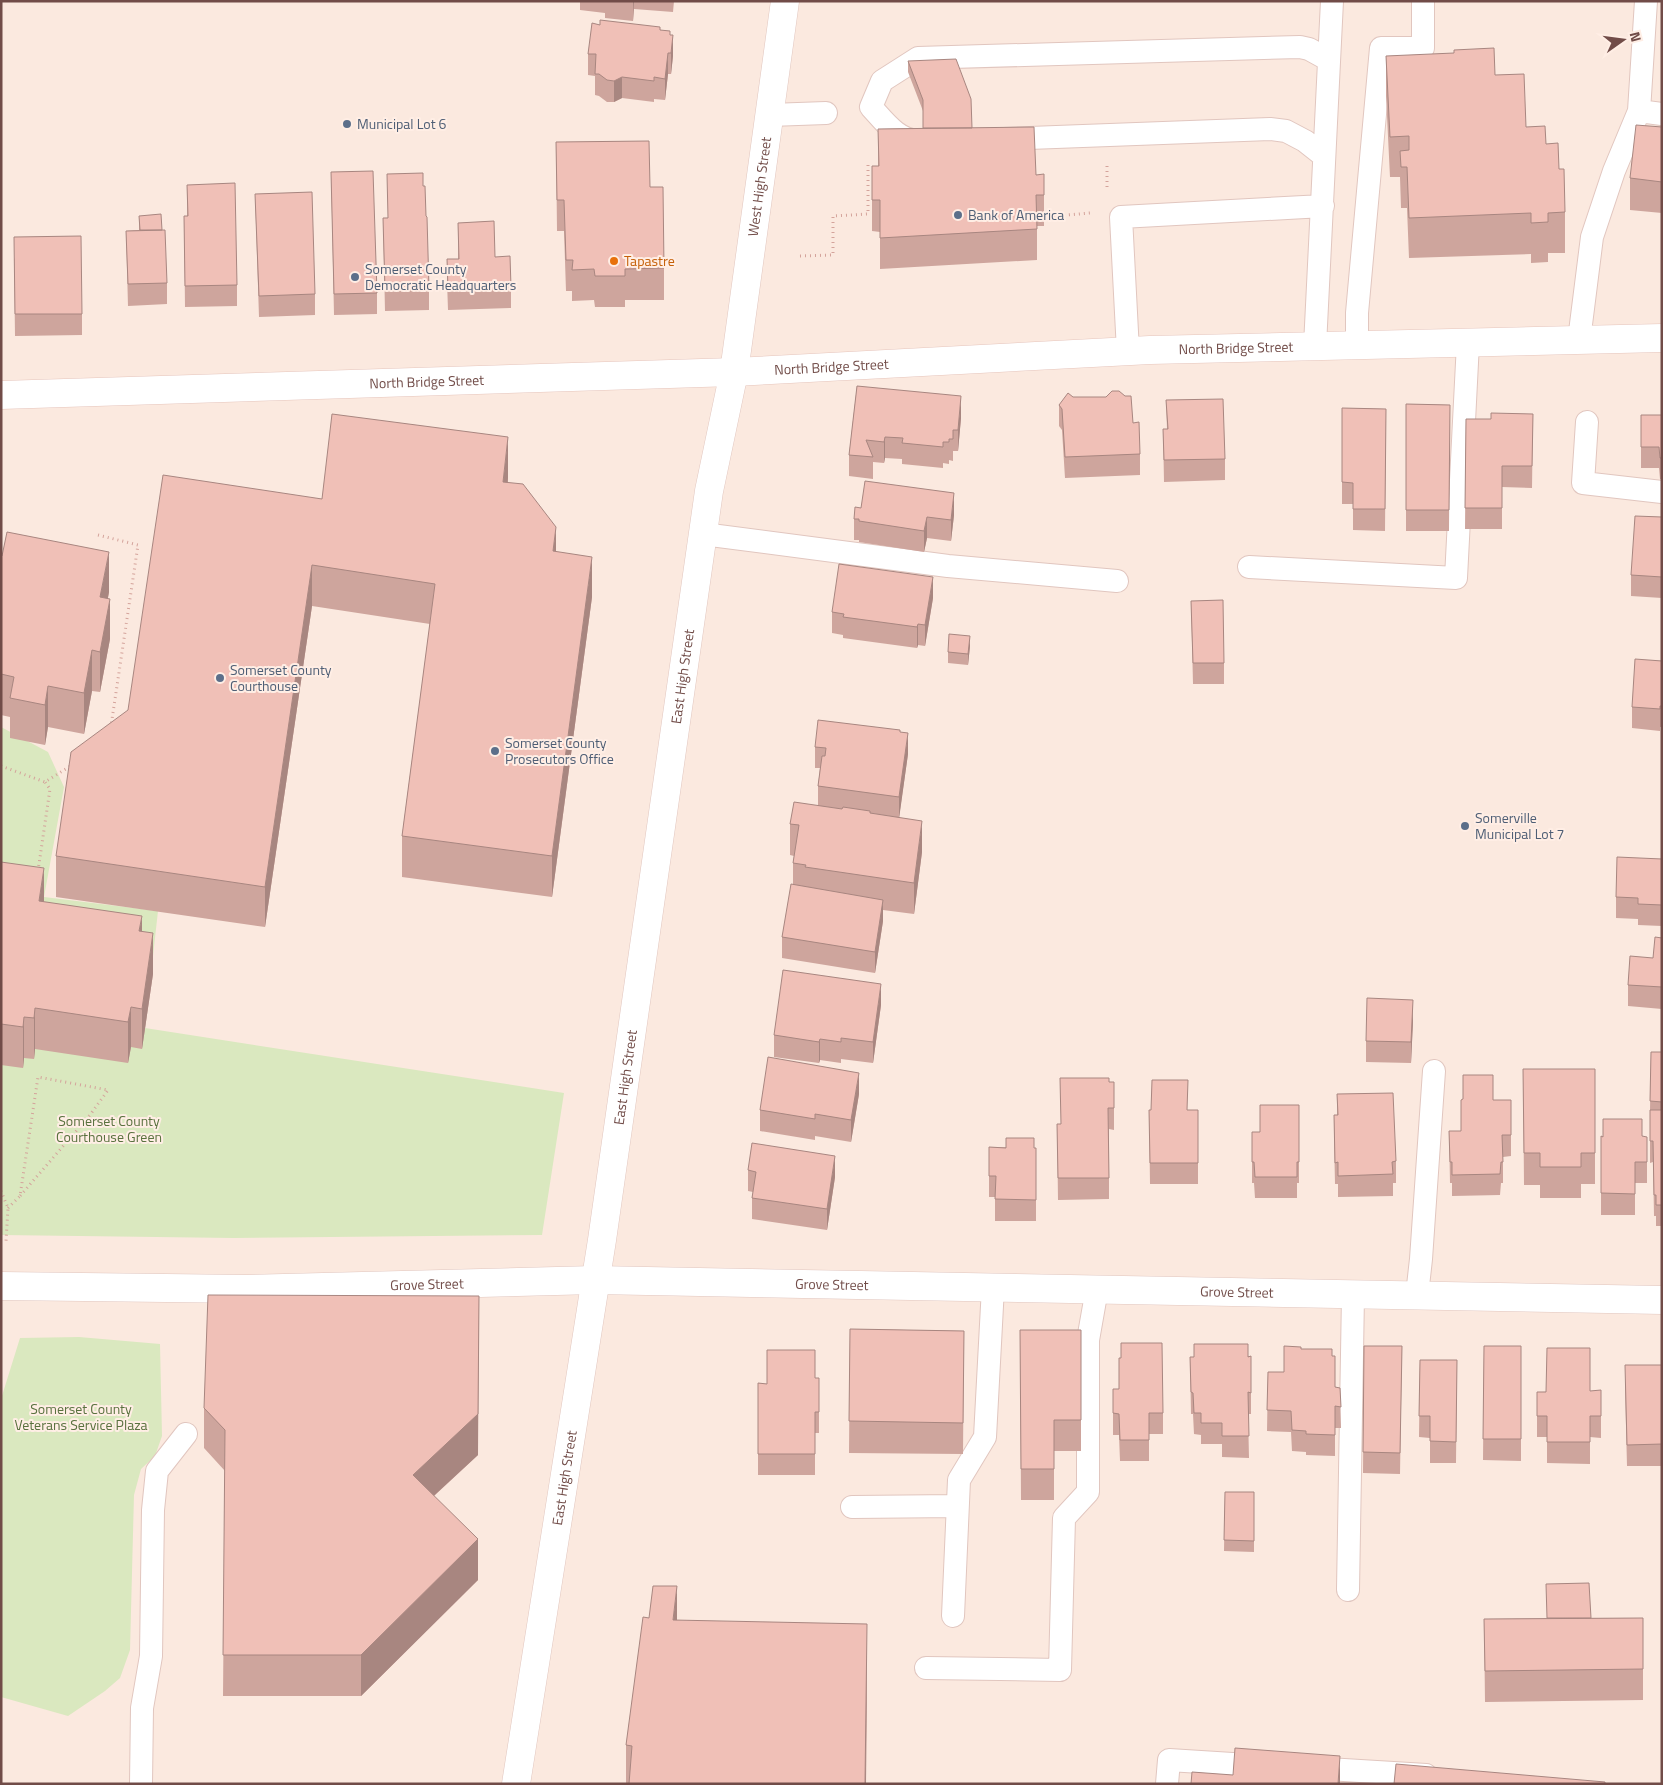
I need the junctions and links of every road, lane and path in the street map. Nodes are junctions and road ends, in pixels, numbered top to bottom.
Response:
1 (785, 1) edge
2 (1332, 1) edge
3 (1422, 1) edge
4 (1646, 1) edge
5 (1329, 60) junction
6 (1639, 111) junction
7 (826, 113) dead end
8 (770, 114) junction
9 (1662, 114) edge
10 (987, 140) edge
11 (937, 142) edge
12 (1324, 156) junction
13 (868, 162) dead end
14 (1323, 206) junction
15 (1099, 213) dead end
16 (1044, 217) edge
17 (800, 256) dead end
18 (1662, 338) edge
19 (1579, 340) junction
20 (1468, 342) junction
21 (1357, 345) junction
22 (1315, 346) junction
23 (1128, 350) junction
24 (734, 372) junction
25 (1, 395) edge
26 (1588, 422) dead end
27 (1662, 492) edge
28 (703, 534) junction
29 (98, 535) dead end
30 (1248, 567) dead end
31 (1117, 581) dead end
32 (111, 729) edge
33 (73, 764) edge
34 (1, 766) edge
35 (45, 782) junction
36 (38, 872) edge
37 (1434, 1072) dead end
38 (1, 1190) edge
39 (20, 1196) junction
40 (8, 1208) junction
41 (6, 1241) dead end
42 (596, 1280) junction
43 (1, 1286) edge
44 (993, 1288) junction
45 (1097, 1289) junction
46 (1353, 1295) junction
47 (1416, 1295) junction
48 (1662, 1300) edge
49 (186, 1434) dead end
50 (957, 1506) junction
51 (852, 1507) dead end
52 (1348, 1590) dead end
53 (953, 1616) dead end
54 (926, 1668) dead end
55 (1444, 1776) edge
56 (141, 1784) edge
57 (516, 1784) edge
58 (1167, 1784) edge

1 - 8 street, West High Street
2 - 5 lane
3 - 21 lane
4 - 6 lane
5 - 11 lane
5 - 12 lane
6 - 9 lane
6 - 19 lane
7 - 8 lane
8 - 24 street, West High Street
10 - 12 lane
12 - 14 lane
13 - 17 path
14 - 22 lane
14 - 23 lane
15 - 16 path
18 - 19 street, North Bridge Street
19 - 20 street, North Bridge Street
20 - 21 street, North Bridge Street
20 - 30 lane
21 - 22 street, North Bridge Street
22 - 23 street, North Bridge Street
23 - 24 street, North Bridge Street
24 - 25 street, North Bridge Street
24 - 28 street, East High Street
26 - 27 lane
28 - 31 lane
28 - 42 street, East High Street
29 - 32 path
33 - 35 path
34 - 35 path
35 - 36 path
37 - 47 lane
38 - 40 path
39 - 39 path
39 - 40 path
40 - 41 path
42 - 43 street, Grove Street
42 - 44 street, Grove Street
42 - 57 street, East High Street
44 - 45 street, Grove Street
44 - 50 lane
45 - 46 street, Grove Street
45 - 54 lane
46 - 47 street, Grove Street
46 - 52 lane
47 - 48 street, Grove Street
49 - 56 lane
50 - 51 lane
50 - 53 lane
55 - 58 lane

